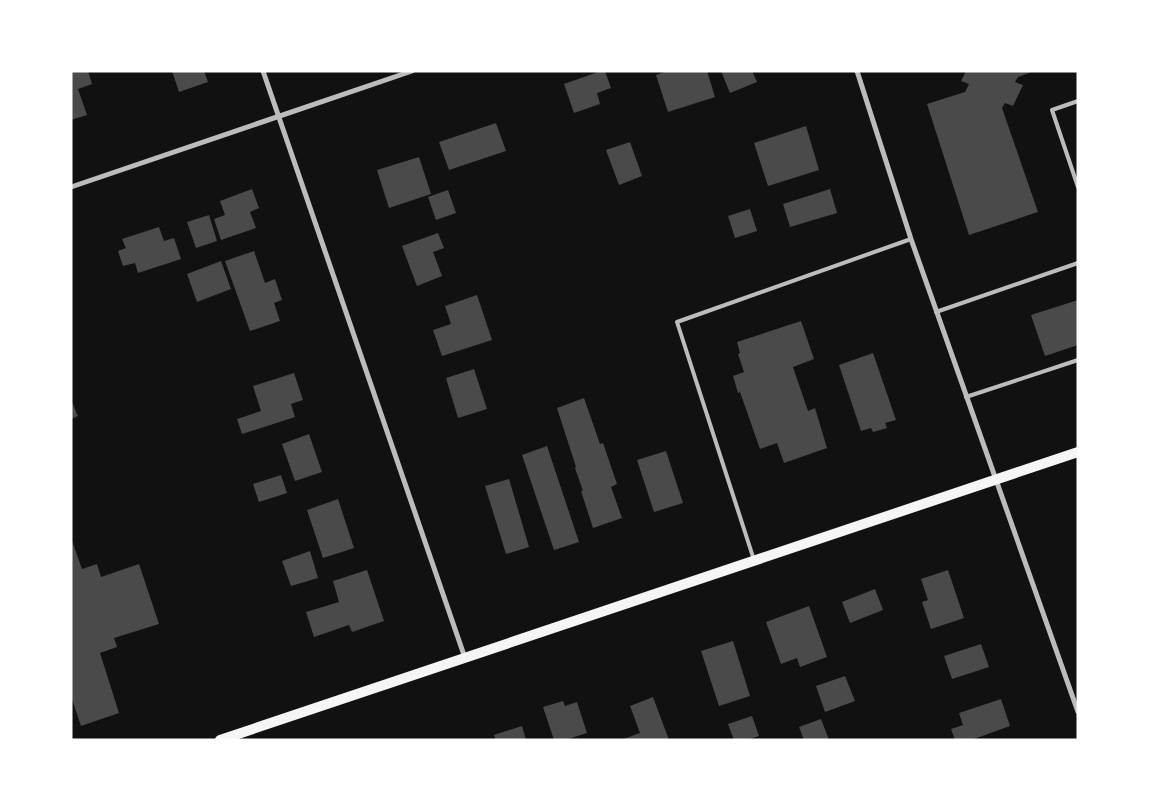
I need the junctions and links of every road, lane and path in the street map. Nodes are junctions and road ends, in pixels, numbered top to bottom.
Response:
1 (263, 71) edge
2 (412, 71) edge
3 (857, 71) edge
4 (1078, 101) edge
5 (278, 117) junction
6 (71, 187) edge
7 (1078, 187) edge
8 (911, 238) junction
9 (1078, 263) edge
10 (936, 312) junction
11 (1078, 360) edge
12 (966, 397) junction
13 (1078, 452) edge
14 (995, 480) junction
15 (754, 561) junction
16 (466, 658) junction
17 (1078, 712) edge
18 (220, 740) edge

1 - 5 street
2 - 5 street
3 - 8 street
4 - 7 lane
5 - 6 street
5 - 16 street
8 - 10 street
8 - 15 lane
9 - 10 lane
10 - 12 street
11 - 12 lane
12 - 14 street
13 - 14 main road
14 - 15 main road
14 - 17 street
15 - 16 main road
16 - 18 main road

